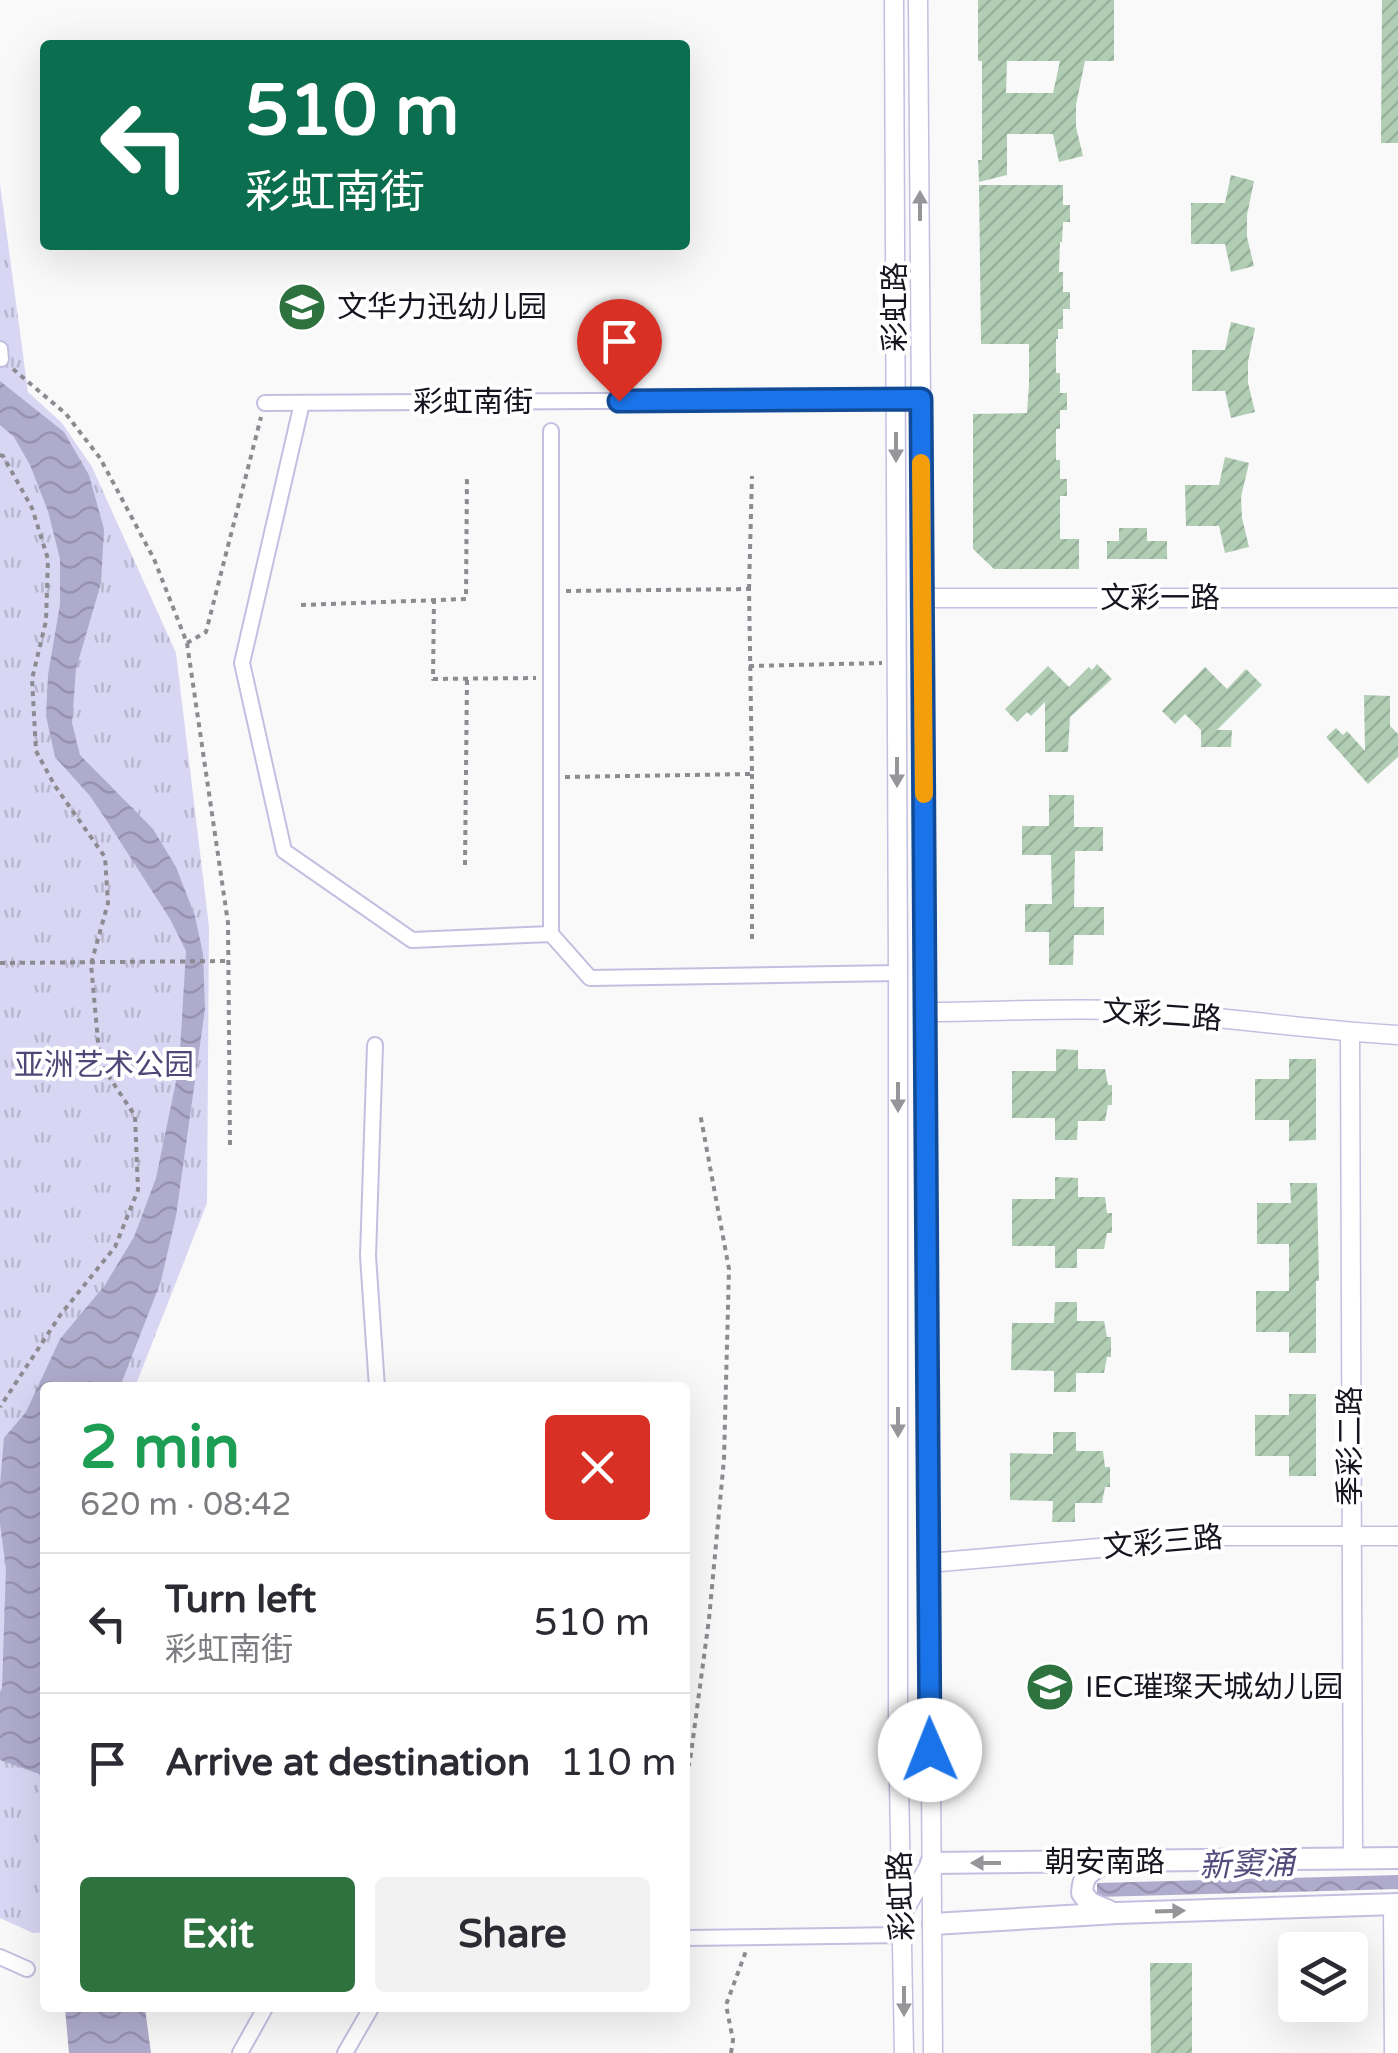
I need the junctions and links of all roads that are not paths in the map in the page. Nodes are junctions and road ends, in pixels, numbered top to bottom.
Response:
1 (894, 0) edge
2 (918, 0) edge
3 (0, 349) edge
4 (1, 360) edge
5 (896, 399) junction
6 (921, 399) junction
7 (265, 403) road end
8 (302, 403) junction
9 (551, 431) dead end
10 (922, 598) junction
11 (1398, 598) edge
12 (551, 934) junction
13 (898, 973) junction
14 (925, 1012) junction
15 (1350, 1032) junction
16 (1398, 1034) edge
17 (374, 1046) dead end
18 (377, 1382) edge
19 (1350, 1536) junction
20 (1398, 1536) edge
21 (929, 1563) junction
22 (1398, 1858) edge
23 (1353, 1860) junction
24 (1107, 1862) junction
25 (931, 1863) junction
26 (1395, 1904) edge
27 (1116, 1913) junction
28 (902, 1914) junction
29 (933, 1924) junction
30 (903, 1935) junction
31 (690, 1938) edge
32 (0, 1957) edge
33 (27, 1969) dead end
34 (263, 2012) edge
35 (369, 2012) edge
36 (240, 2053) edge
37 (345, 2053) edge
38 (904, 2053) edge
39 (933, 2053) edge
40 (1394, 2053) edge

1 - 5 street, 彩虹路
6 -> 2 street, 彩虹路
3 - 4 street
5 - 6 street, 彩虹南街
5 - 8 street, 彩虹南街
5 -> 13 street, 彩虹路
6 - 10 street, 彩虹路
7 - 8 street, 彩虹南街
8 - 12 street
9 - 12 street
10 - 11 street, 文彩一路
10 - 14 street, 彩虹路
12 - 13 street
13 -> 28 street, 彩虹路
14 - 15 street, 文彩二路
14 - 21 street, 彩虹路
15 - 16 street, 文彩二路
15 - 19 street, 季彩二路
17 - 18 street
19 - 20 street, 文彩三路
19 - 21 street, 文彩三路
19 - 23 street, 季彩二路
21 - 25 street, 彩虹路
22 - 23 main road, 朝安南路
23 - 24 main road, 朝安南路
24 -> 25 main road, 朝安南路
24 - 27 main road
25 - 28 street
25 - 29 street, 彩虹路
27 -> 26 main road, 朝安南路
26 - 40 street
27 - 29 main road, 朝安南路
28 - 30 street, 彩虹路
29 - 30 street
29 - 39 street, 彩虹路
30 - 31 street
30 -> 38 street, 彩虹路
32 - 33 street
34 - 36 street
35 - 37 street

